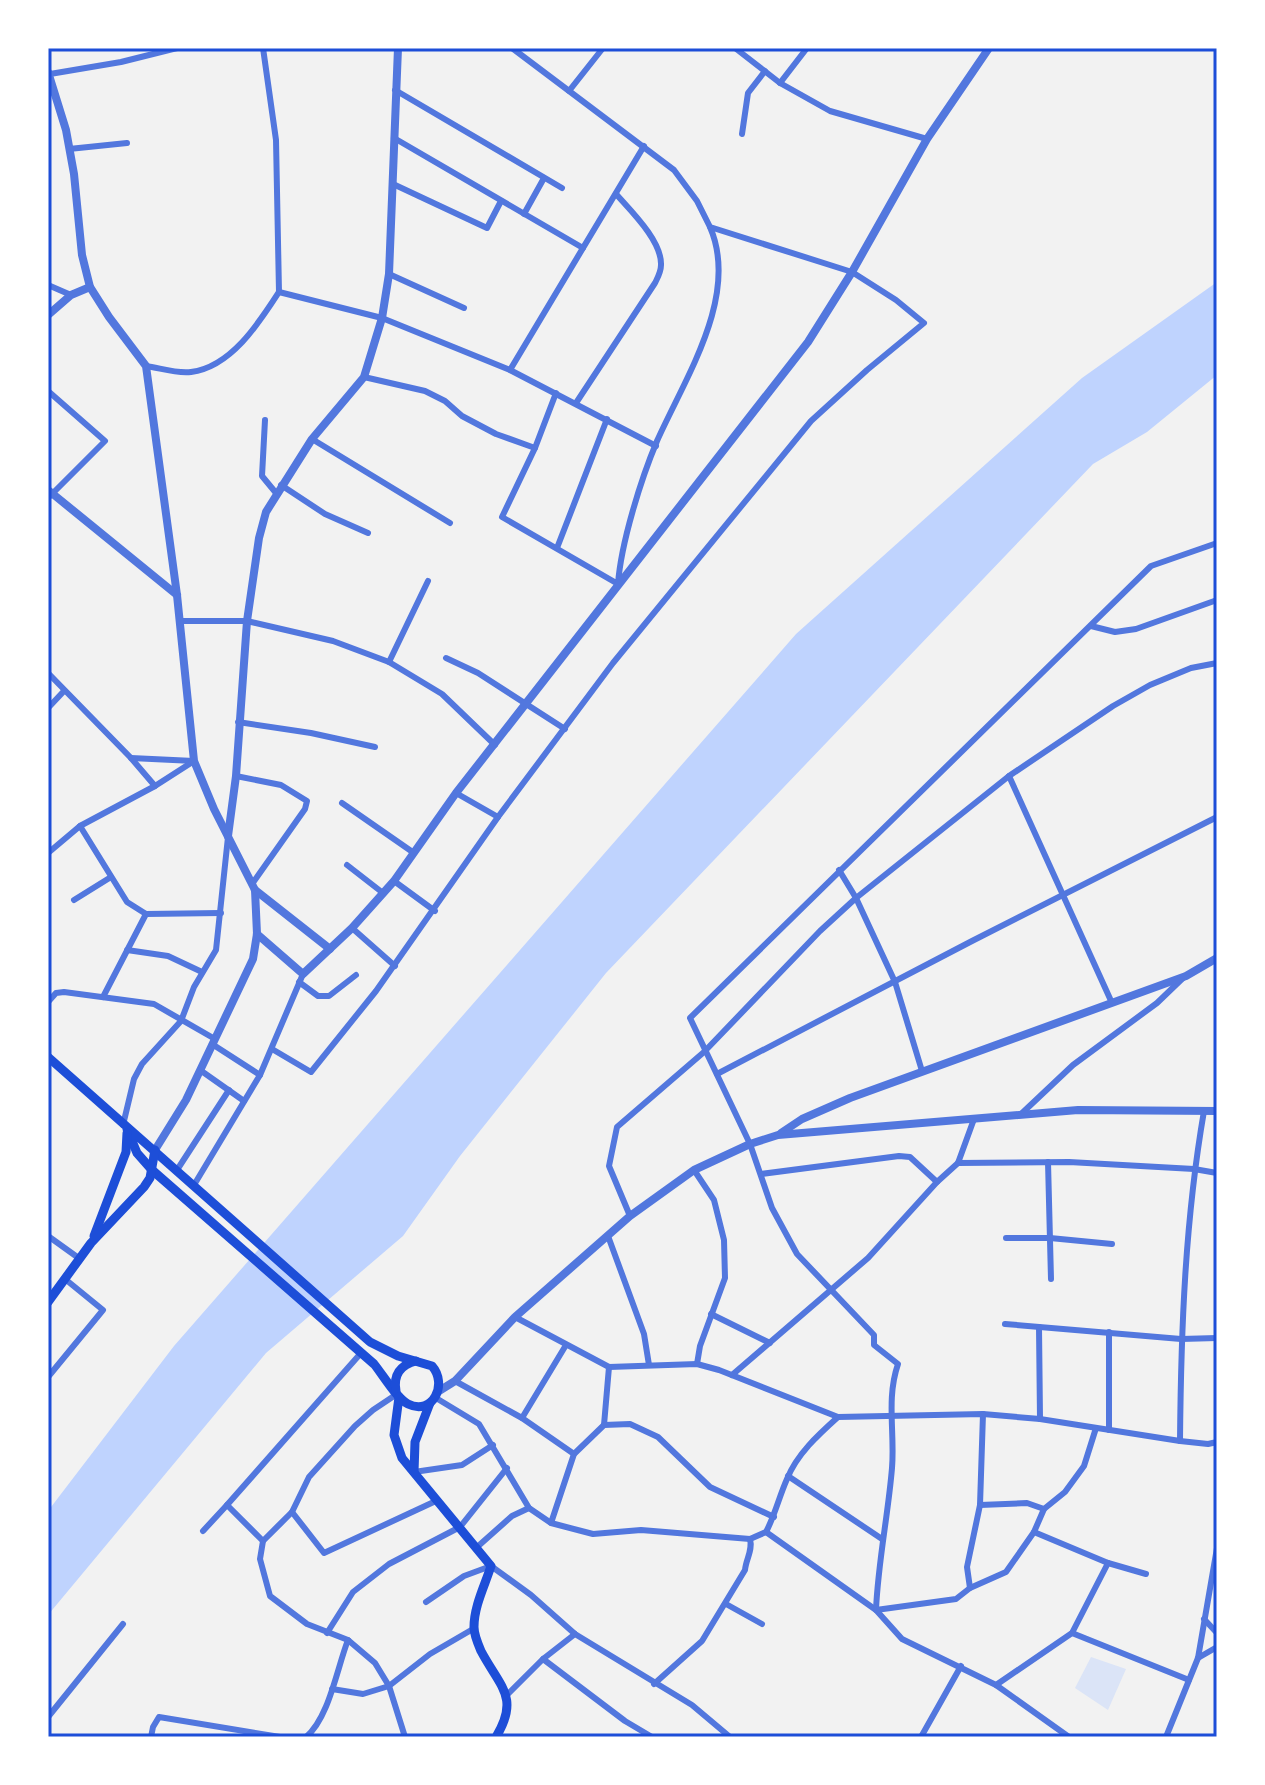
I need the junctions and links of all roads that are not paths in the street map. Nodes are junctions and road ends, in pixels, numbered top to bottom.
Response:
1 (177, 48) edge
2 (263, 48) edge
3 (398, 48) edge
4 (512, 48) edge
5 (603, 48) edge
6 (735, 48) edge
7 (807, 48) edge
8 (989, 48) edge
9 (765, 71) junction
10 (49, 73) edge
11 (780, 83) junction
12 (395, 90) junction
13 (569, 91) junction
14 (742, 134) dead end
15 (394, 138) junction
16 (927, 139) junction
17 (127, 143) dead end
18 (644, 146) junction
19 (69, 149) junction
20 (544, 178) junction
21 (393, 184) junction
22 (562, 188) dead end
23 (616, 194) junction
24 (501, 201) junction
25 (524, 214) junction
26 (710, 227) junction
27 (583, 248) junction
28 (852, 272) junction
29 (389, 274) junction
30 (48, 285) edge
31 (90, 287) junction
32 (279, 292) junction
33 (71, 295) junction
34 (464, 308) dead end
35 (48, 315) edge
36 (382, 318) junction
37 (146, 366) junction
38 (510, 370) junction
39 (364, 377) junction
40 (48, 391) edge
41 (556, 393) junction
42 (576, 403) junction
43 (607, 419) junction
44 (265, 420) dead end
45 (312, 439) junction
46 (656, 446) junction
47 (535, 448) junction
48 (279, 489) junction
49 (49, 494) edge
50 (450, 523) dead end
51 (368, 533) dead end
52 (1217, 543) edge
53 (557, 548) junction
54 (428, 581) dead end
55 (618, 584) junction
56 (177, 595) junction
57 (1217, 600) edge
58 (180, 621) junction
59 (247, 621) junction
60 (1091, 626) junction
61 (446, 658) dead end
62 (389, 662) junction
63 (1217, 663) edge
64 (48, 673) edge
65 (64, 691) junction
66 (528, 703) junction
67 (48, 708) edge
68 (238, 722) junction
69 (565, 729) junction
70 (495, 745) junction
71 (375, 747) dead end
72 (131, 758) junction
73 (194, 761) junction
74 (236, 776) junction
75 (1009, 776) junction
76 (155, 786) junction
77 (456, 793) junction
78 (342, 803) dead end
79 (498, 817) junction
80 (1217, 817) edge
81 (80, 826) junction
82 (228, 837) junction
83 (48, 853) edge
84 (414, 853) junction
85 (347, 865) dead end
86 (839, 870) junction
87 (111, 877) junction
88 (394, 881) junction
89 (253, 887) junction
90 (383, 893) junction
91 (1062, 896) junction
92 (856, 898) junction
93 (74, 900) dead end
94 (435, 911) junction
95 (221, 913) junction
96 (146, 914) junction
97 (352, 928) junction
98 (257, 934) junction
99 (330, 949) junction
100 (127, 950) junction
101 (1217, 958) edge
102 (395, 966) junction
103 (202, 972) junction
104 (356, 975) dead end
105 (1186, 976) junction
106 (301, 978) junction
107 (895, 982) junction
108 (103, 997) junction
109 (48, 1002) edge
110 (1112, 1003) junction
111 (181, 1021) junction
112 (214, 1042) junction
113 (272, 1049) junction
114 (704, 1052) junction
115 (48, 1057) edge
116 (200, 1070) junction
117 (922, 1071) junction
118 (717, 1074) junction
119 (260, 1075) junction
120 (229, 1090) junction
121 (244, 1101) junction
122 (1204, 1111) junction
123 (1217, 1111) edge
124 (1019, 1116) junction
125 (974, 1119) junction
126 (125, 1127) junction
127 (778, 1135) junction
128 (750, 1144) junction
129 (155, 1150) junction
130 (137, 1153) junction
131 (1048, 1162) junction
132 (958, 1163) junction
133 (1194, 1169) junction
134 (152, 1170) junction
135 (177, 1170) junction
136 (694, 1170) junction
137 (119, 1171) junction
138 (1217, 1173) edge
139 (761, 1174) junction
140 (937, 1182) junction
141 (194, 1185) junction
142 (630, 1216) junction
143 (48, 1236) edge
144 (608, 1236) junction
145 (1006, 1238) dead end
146 (1050, 1238) junction
147 (91, 1243) junction
148 (1112, 1244) dead end
149 (80, 1259) junction
150 (65, 1279) junction
151 (1051, 1279) dead end
152 (831, 1292) junction
153 (48, 1302) edge
154 (711, 1314) junction
155 (515, 1317) junction
156 (1005, 1324) dead end
157 (1039, 1327) junction
158 (1109, 1332) junction
159 (1217, 1338) edge
160 (1181, 1339) junction
161 (770, 1343) junction
162 (566, 1345) junction
163 (361, 1353) junction
164 (419, 1361) junction
165 (697, 1364) junction
166 (649, 1365) junction
167 (609, 1367) junction
168 (732, 1375) junction
169 (48, 1377) edge
170 (455, 1381) junction
171 (397, 1394) junction
172 (435, 1397) junction
173 (983, 1414) junction
174 (892, 1416) junction
175 (838, 1417) junction
176 (522, 1418) junction
177 (1040, 1419) junction
178 (604, 1425) junction
179 (1096, 1428) junction
180 (1109, 1430) junction
181 (1180, 1441) junction
182 (1217, 1442) edge
183 (493, 1445) junction
184 (574, 1454) junction
185 (507, 1468) junction
186 (414, 1472) junction
187 (788, 1476) junction
188 (438, 1500) junction
189 (227, 1505) junction
190 (980, 1505) junction
191 (529, 1508) junction
192 (1044, 1509) junction
193 (292, 1512) junction
194 (774, 1517) junction
195 (551, 1523) junction
196 (460, 1527) junction
197 (203, 1531) dead end
198 (766, 1532) junction
199 (1034, 1532) junction
200 (750, 1539) junction
201 (882, 1539) junction
202 (263, 1541) junction
203 (476, 1548) junction
204 (1217, 1548) edge
205 (1108, 1563) junction
206 (491, 1566) junction
207 (1146, 1574) dead end
208 (970, 1588) junction
209 (426, 1602) dead end
210 (726, 1604) junction
211 (876, 1610) junction
212 (1204, 1619) junction
213 (123, 1624) dead end
214 (762, 1624) dead end
215 (473, 1629) junction
216 (327, 1633) junction
217 (1072, 1633) junction
218 (1217, 1633) edge
219 (575, 1634) junction
220 (348, 1640) junction
221 (1217, 1647) edge
222 (1198, 1658) junction
223 (543, 1659) junction
224 (961, 1666) junction
225 (1189, 1680) junction
226 (654, 1684) junction
227 (996, 1685) junction
228 (389, 1686) junction
229 (332, 1689) junction
230 (507, 1695) junction
231 (48, 1717) edge
232 (402, 1736) edge
233 (499, 1736) edge
234 (151, 1737) edge
235 (280, 1737) edge
236 (306, 1737) edge
237 (652, 1737) edge
238 (730, 1737) edge
239 (921, 1737) edge
240 (1069, 1737) edge
241 (1166, 1737) edge

1 - 10 street
2 - 32 street
3 - 12 street
4 - 13 street
5 - 13 street
6 - 9 street
7 - 11 street
8 - 16 street
9 - 11 street
9 - 14 street
10 - 19 street
11 - 16 street
12 - 15 street
12 - 20 street
13 - 18 street
15 - 21 street
15 - 24 street
16 - 28 street
17 - 19 street
18 - 23 street
18 - 26 street
19 - 31 street
20 - 22 street
20 - 25 street
21 - 24 street
21 - 29 street
23 - 27 street
23 - 42 street
24 - 25 street
25 - 27 street
26 - 28 street
26 - 46 street
27 - 38 street
28 - 55 street
28 - 69 street
29 - 34 street
29 - 36 street
30 - 33 street
31 - 33 street
31 - 37 street
32 - 36 street
32 - 37 street
33 - 35 street
36 - 38 street
36 - 39 street
37 - 56 street
38 - 41 street
39 - 45 street
39 - 47 street
40 - 49 street
41 - 42 street
41 - 47 street
42 - 43 street
43 - 46 street
43 - 53 street
44 - 48 street
45 - 48 street
45 - 50 street
46 - 55 street
47 - 53 street
48 - 51 street
48 - 59 street
49 - 56 street
52 - 60 street
53 - 55 street
54 - 62 street
55 - 66 street
56 - 58 street
57 - 60 street
58 - 59 street
58 - 73 street
59 - 62 street
59 - 68 street
60 - 86 street
61 - 66 street
62 - 70 street
63 - 75 street
64 - 65 street
65 - 67 street
65 - 72 street
66 - 69 street
66 - 70 street
68 - 71 street
68 - 74 street
69 - 79 street
70 - 77 street
72 - 73 street
72 - 76 street
73 - 76 street
73 - 82 street
74 - 82 street
74 - 89 street
75 - 91 street
75 - 92 street
76 - 81 street
77 - 79 street
77 - 84 street
78 - 84 street
79 - 94 street
80 - 91 street
81 - 83 street
81 - 87 street
82 - 89 street
82 - 95 street
84 - 88 street
85 - 90 street
86 - 92 street
86 - 114 street
87 - 93 street
87 - 96 street
88 - 90 street
88 - 94 street
89 - 98 street
89 - 99 street
90 - 97 street
91 - 107 street
91 - 110 street
92 - 107 street
92 - 114 street
94 - 102 street
95 - 96 street
95 - 103 street
96 - 100 street
97 - 99 street
97 - 102 street
98 - 106 street
98 - 112 street
99 - 106 street
100 - 103 street
100 - 108 street
101 - 105 street
102 - 113 street
103 - 111 street
104 - 106 street
105 - 110 street
105 - 124 street
106 - 113 street
107 - 117 street
107 - 118 street
108 - 109 street
108 - 111 street
110 - 117 street
111 - 112 street
111 - 126 street
112 - 116 street
112 - 119 street
113 - 119 street
114 - 118 street
114 - 142 street
115 - 126 main road
116 - 120 street
116 - 129 street
117 - 127 street
118 - 128 street
119 - 121 street
120 - 121 street
120 - 135 street
121 - 141 street
122 - 123 street
122 - 124 street
122 - 133 street
124 - 125 street
125 - 127 street
125 - 132 street
126 - 129 main road
126 - 130 main road
126 - 137 main road
127 - 128 street
128 - 136 street
128 - 139 street
129 - 130 main road
129 - 134 main road
129 - 135 main road
130 - 134 main road
130 - 137 main road
131 - 132 street
131 - 133 street
131 - 146 street
132 - 140 street
133 - 138 street
133 - 160 street
134 - 147 main road
134 - 163 main road
135 - 141 main road
136 - 142 street
136 - 154 street
137 - 147 main road
139 - 140 street
139 - 152 street
140 - 152 street
141 - 164 main road
142 - 144 street
143 - 149 street
144 - 155 street
144 - 166 street
145 - 146 street
146 - 148 street
146 - 151 street
147 - 149 main road
149 - 150 main road
150 - 153 main road
150 - 169 street
152 - 161 street
152 - 174 street
154 - 161 street
154 - 165 street
155 - 162 street
155 - 170 street
156 - 157 street
157 - 158 street
157 - 177 street
158 - 160 street
158 - 180 street
159 - 160 street
160 - 181 street
161 - 168 street
162 - 167 street
162 - 176 street
163 - 171 main road
163 - 189 street
164 - 171 main road
164 - 172 main road
165 - 166 street
165 - 168 street
166 - 167 street
167 - 178 street
168 - 175 street
170 - 172 street
170 - 176 street
171 - 172 main road
171 - 186 main road
171 - 193 street
172 - 183 street
172 - 186 main road
173 - 174 street
173 - 177 street
173 - 190 street
174 - 175 street
174 - 201 street
175 - 187 street
176 - 184 street
177 - 179 street
178 - 184 street
178 - 194 street
179 - 180 street
179 - 192 street
180 - 181 street
181 - 182 street
183 - 185 street
183 - 186 street
184 - 195 street
185 - 191 street
185 - 196 street
186 - 188 main road
187 - 194 street
187 - 201 street
188 - 193 street
188 - 196 main road
189 - 197 street
189 - 202 street
190 - 192 street
190 - 208 street
191 - 195 street
191 - 203 street
192 - 199 street
193 - 202 street
194 - 198 street
195 - 200 street
196 - 203 main road
196 - 216 street
198 - 200 street
198 - 211 street
199 - 205 street
199 - 208 street
200 - 210 street
201 - 211 street
202 - 216 street
203 - 206 main road
204 - 212 street
205 - 207 street
205 - 217 street
206 - 209 street
206 - 215 main road
206 - 219 street
208 - 211 street
210 - 214 street
210 - 226 street
211 - 224 street
212 - 218 street
212 - 222 street
213 - 231 street
215 - 228 street
215 - 230 main road
216 - 220 street
217 - 225 street
217 - 227 street
219 - 223 street
219 - 226 street
220 - 228 street
220 - 229 street
221 - 222 street
222 - 225 street
223 - 230 street
223 - 237 street
224 - 227 street
224 - 239 street
225 - 241 street
226 - 238 street
227 - 240 street
228 - 229 street
228 - 232 street
229 - 236 street
230 - 233 main road
234 - 235 street

